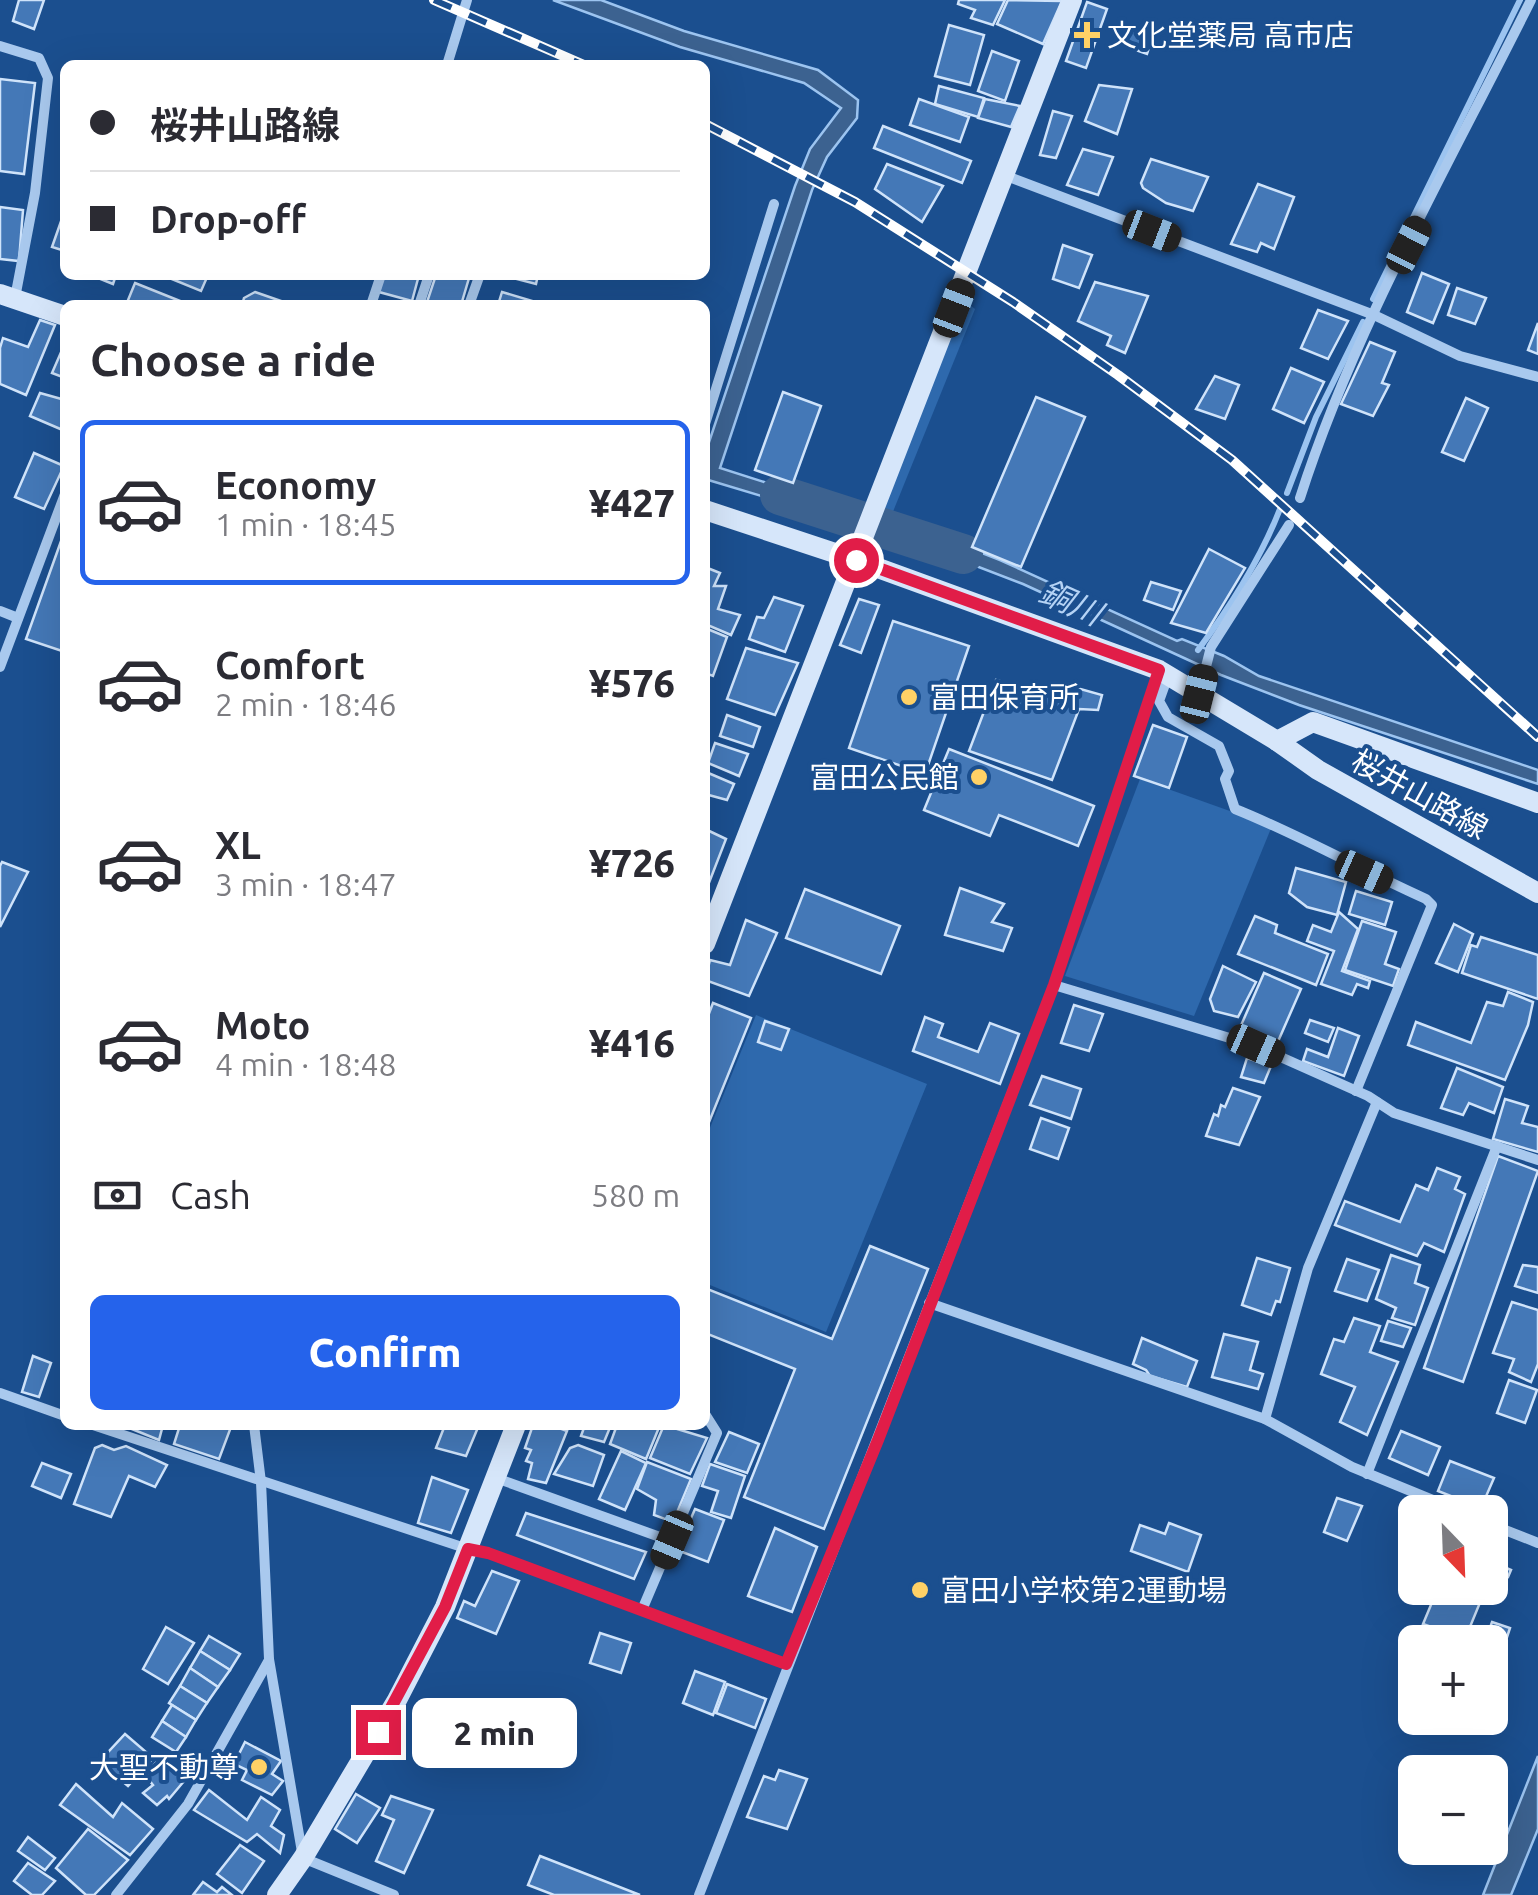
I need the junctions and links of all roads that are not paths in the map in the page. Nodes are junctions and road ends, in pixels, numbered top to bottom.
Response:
1 (467, 0) edge
2 (1072, 0) edge
3 (1532, 0) edge
4 (0, 46) edge
5 (449, 60) edge
6 (1004, 175) junction
7 (774, 204) dead end
8 (7, 297) edge
9 (60, 314) edge
10 (1374, 315) junction
11 (1538, 376) edge
12 (710, 408) edge
13 (1300, 498) dead end
14 (60, 507) edge
15 (710, 512) edge
16 (1289, 525) dead end
17 (856, 560) junction
18 (0, 611) edge
19 (18, 618) junction
20 (0, 667) edge
21 (1164, 673) junction
22 (1199, 694) junction
23 (1277, 741) junction
24 (1538, 803) edge
25 (1535, 892) edge
26 (710, 931) edge
27 (1054, 985) junction
28 (1356, 1091) junction
29 (1377, 1102) junction
30 (1496, 1146) junction
31 (1538, 1160) edge
32 (929, 1303) junction
33 (0, 1394) edge
34 (60, 1414) edge
35 (1265, 1419) junction
36 (710, 1422) edge
37 (108, 1430) edge
38 (255, 1430) edge
39 (514, 1430) edge
40 (1367, 1474) junction
41 (496, 1478) junction
42 (261, 1482) junction
43 (1420, 1495) edge
44 (1508, 1531) edge
45 (672, 1540) junction
46 (1538, 1543) edge
47 (468, 1549) junction
48 (642, 1610) junction
49 (269, 1659) junction
50 (786, 1664) junction
51 (303, 1858) junction
52 (116, 1895) edge
53 (277, 1895) edge
54 (394, 1895) edge
55 (699, 1895) edge

1 - 5 street
2 - 6 street
3 - 10 street
4 - 8 street
6 - 10 street
6 - 17 street
7 - 12 street
8 - 9 street
10 - 11 street
10 - 13 street
14 - 19 street
15 - 17 street, 桜井山路線
16 - 22 street
17 - 21 street, 桜井山路線
17 - 26 street
18 - 19 street
19 - 20 street
21 - 22 street, 桜井山路線
21 - 27 street
21 - 28 street
22 - 23 street, 桜井山路線
23 - 24 street, 桜井山路線
23 - 25 street, 桜井山路線
27 - 28 street
27 - 32 street
28 - 29 street
29 - 30 street
29 - 35 street
30 - 31 street
30 - 40 street
32 - 35 street
32 - 50 street
33 - 34 street
35 - 40 street
36 - 45 street
37 - 42 street
38 - 42 street
39 - 41 street
40 - 43 street
41 - 45 street
41 - 47 street
42 - 47 street
42 - 49 street
44 - 46 street
45 - 48 street
47 - 48 street
47 - 51 street
48 - 50 street
49 - 51 street
49 - 52 street
50 - 55 street
51 - 53 street
51 - 54 street

